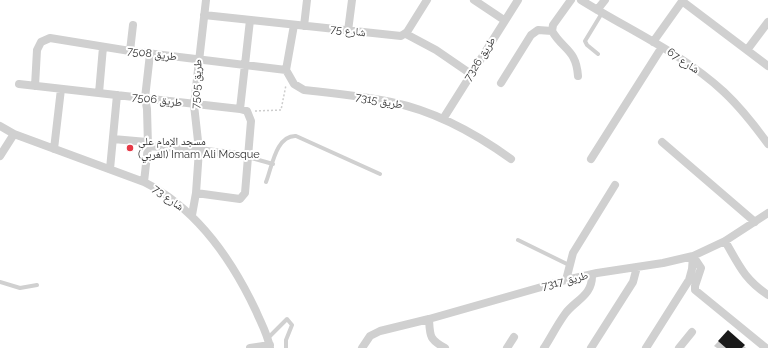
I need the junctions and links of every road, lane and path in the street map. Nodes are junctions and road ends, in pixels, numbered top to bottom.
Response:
1 (206, 0) edge
2 (307, 0) edge
3 (352, 0) edge
4 (427, 0) edge
5 (474, 0) edge
6 (518, 0) edge
7 (571, 0) edge
8 (581, 0) edge
9 (605, 0) edge
10 (682, 0) edge
11 (600, 12) junction
12 (204, 15) junction
13 (250, 20) junction
14 (504, 20) junction
15 (768, 22) edge
16 (133, 25) dead end
17 (294, 25) junction
18 (304, 26) junction
19 (348, 31) junction
20 (552, 31) junction
21 (406, 34) junction
22 (653, 42) junction
23 (104, 47) junction
24 (662, 47) junction
25 (747, 50) junction
26 (130, 51) junction
27 (150, 54) junction
28 (598, 54) dead end
29 (198, 60) junction
30 (244, 66) junction
31 (768, 66) edge
32 (288, 74) junction
33 (471, 74) junction
34 (578, 76) dead end
35 (501, 83) dead end
36 (19, 84) dead end
37 (35, 86) junction
38 (61, 89) junction
39 (99, 93) junction
40 (117, 95) junction
41 (145, 98) junction
42 (194, 105) junction
43 (244, 110) junction
44 (443, 119) junction
45 (0, 126) edge
46 (14, 134) junction
47 (113, 139) junction
48 (662, 142) dead end
49 (147, 144) junction
50 (768, 144) edge
51 (54, 149) junction
52 (199, 150) junction
53 (0, 156) edge
54 (247, 156) junction
55 (511, 159) dead end
56 (591, 159) dead end
57 (273, 164) junction
58 (110, 169) junction
59 (380, 174) dead end
60 (144, 182) junction
61 (266, 182) dead end
62 (615, 185) dead end
63 (196, 193) junction
64 (768, 212) edge
65 (192, 215) junction
66 (755, 222) junction
67 (518, 240) dead end
68 (725, 241) junction
69 (693, 256) junction
70 (569, 265) junction
71 (638, 267) junction
72 (592, 274) junction
73 (566, 280) junction
74 (0, 282) edge
75 (37, 285) dead end
76 (768, 295) edge
77 (429, 319) junction
78 (692, 332) dead end
79 (514, 337) dead end
80 (269, 344) edge
81 (250, 348) edge
82 (286, 348) edge
83 (362, 348) edge
84 (445, 348) edge
85 (507, 348) edge
86 (544, 348) edge
87 (591, 348) edge
88 (646, 348) edge
89 (679, 348) edge
90 (766, 348) edge

1 - 12 street, طريق 7505
2 - 18 street
3 - 19 street
4 - 21 street
5 - 14 street
6 - 14 street, طريق 7326
7 - 20 street
8 - 11 street, شارع 67
9 - 11 street
10 - 22 street
10 - 25 street
11 - 22 street, شارع 67
11 - 28 lane
12 - 13 street, شارع 75
12 - 29 street, طريق 7505
13 - 17 street, شارع 75
13 - 30 street
14 - 33 street, طريق 7326
15 - 25 street
16 - 26 street
17 - 18 street, شارع 75
17 - 32 street
18 - 19 street, شارع 75
19 - 21 street, شارع 75
20 - 34 street
20 - 35 street
21 - 33 street
22 - 24 street, شارع 67
23 - 26 street, طريق 7508
23 - 37 street, طريق 7508
23 - 39 street
24 - 50 street, شارع 67
24 - 56 street
25 - 31 street
26 - 27 street, طريق 7508
27 - 29 street, طريق 7508
27 - 41 street
29 - 30 street, طريق 7508
29 - 42 street, طريق 7505
30 - 32 street
30 - 43 street
32 - 43 path
32 - 44 street, طريق 7315
33 - 44 street, طريق 7326
36 - 37 street, طريق 7506
37 - 38 street, طريق 7506
38 - 39 street, طريق 7506
38 - 51 street
39 - 40 street, طريق 7506
40 - 41 street, طريق 7506
40 - 47 street
41 - 42 street, طريق 7506
41 - 49 street
42 - 43 street, طريق 7506
42 - 52 street, طريق 7505
43 - 54 street
44 - 55 street, طريق 7315
45 - 46 street, شارع 73
46 - 51 street, شارع 73
46 - 53 street
47 - 49 street
47 - 58 street
48 - 66 street
49 - 52 street
49 - 60 street
51 - 58 street, شارع 73
52 - 54 street
52 - 63 street, طريق 7505
54 - 57 lane
54 - 63 street
57 - 59 lane
57 - 61 lane
58 - 60 street, شارع 73
60 - 65 street, شارع 73
62 - 70 street
63 - 65 street, طريق 7505
64 - 66 street, طريق 7317
65 - 80 street, شارع 73
66 - 68 street, طريق 7317
67 - 70 lane
68 - 69 street, طريق 7317
68 - 76 street
69 - 71 street, طريق 7317
69 - 88 street
69 - 90 street
70 - 73 street
71 - 72 street, طريق 7317
71 - 87 street
72 - 73 street, طريق 7317
72 - 86 street
73 - 77 street, طريق 7317
74 - 75 lane
77 - 83 street, طريق 7317
77 - 84 street
78 - 89 street
79 - 85 street
80 - 81 street
80 - 82 lane

